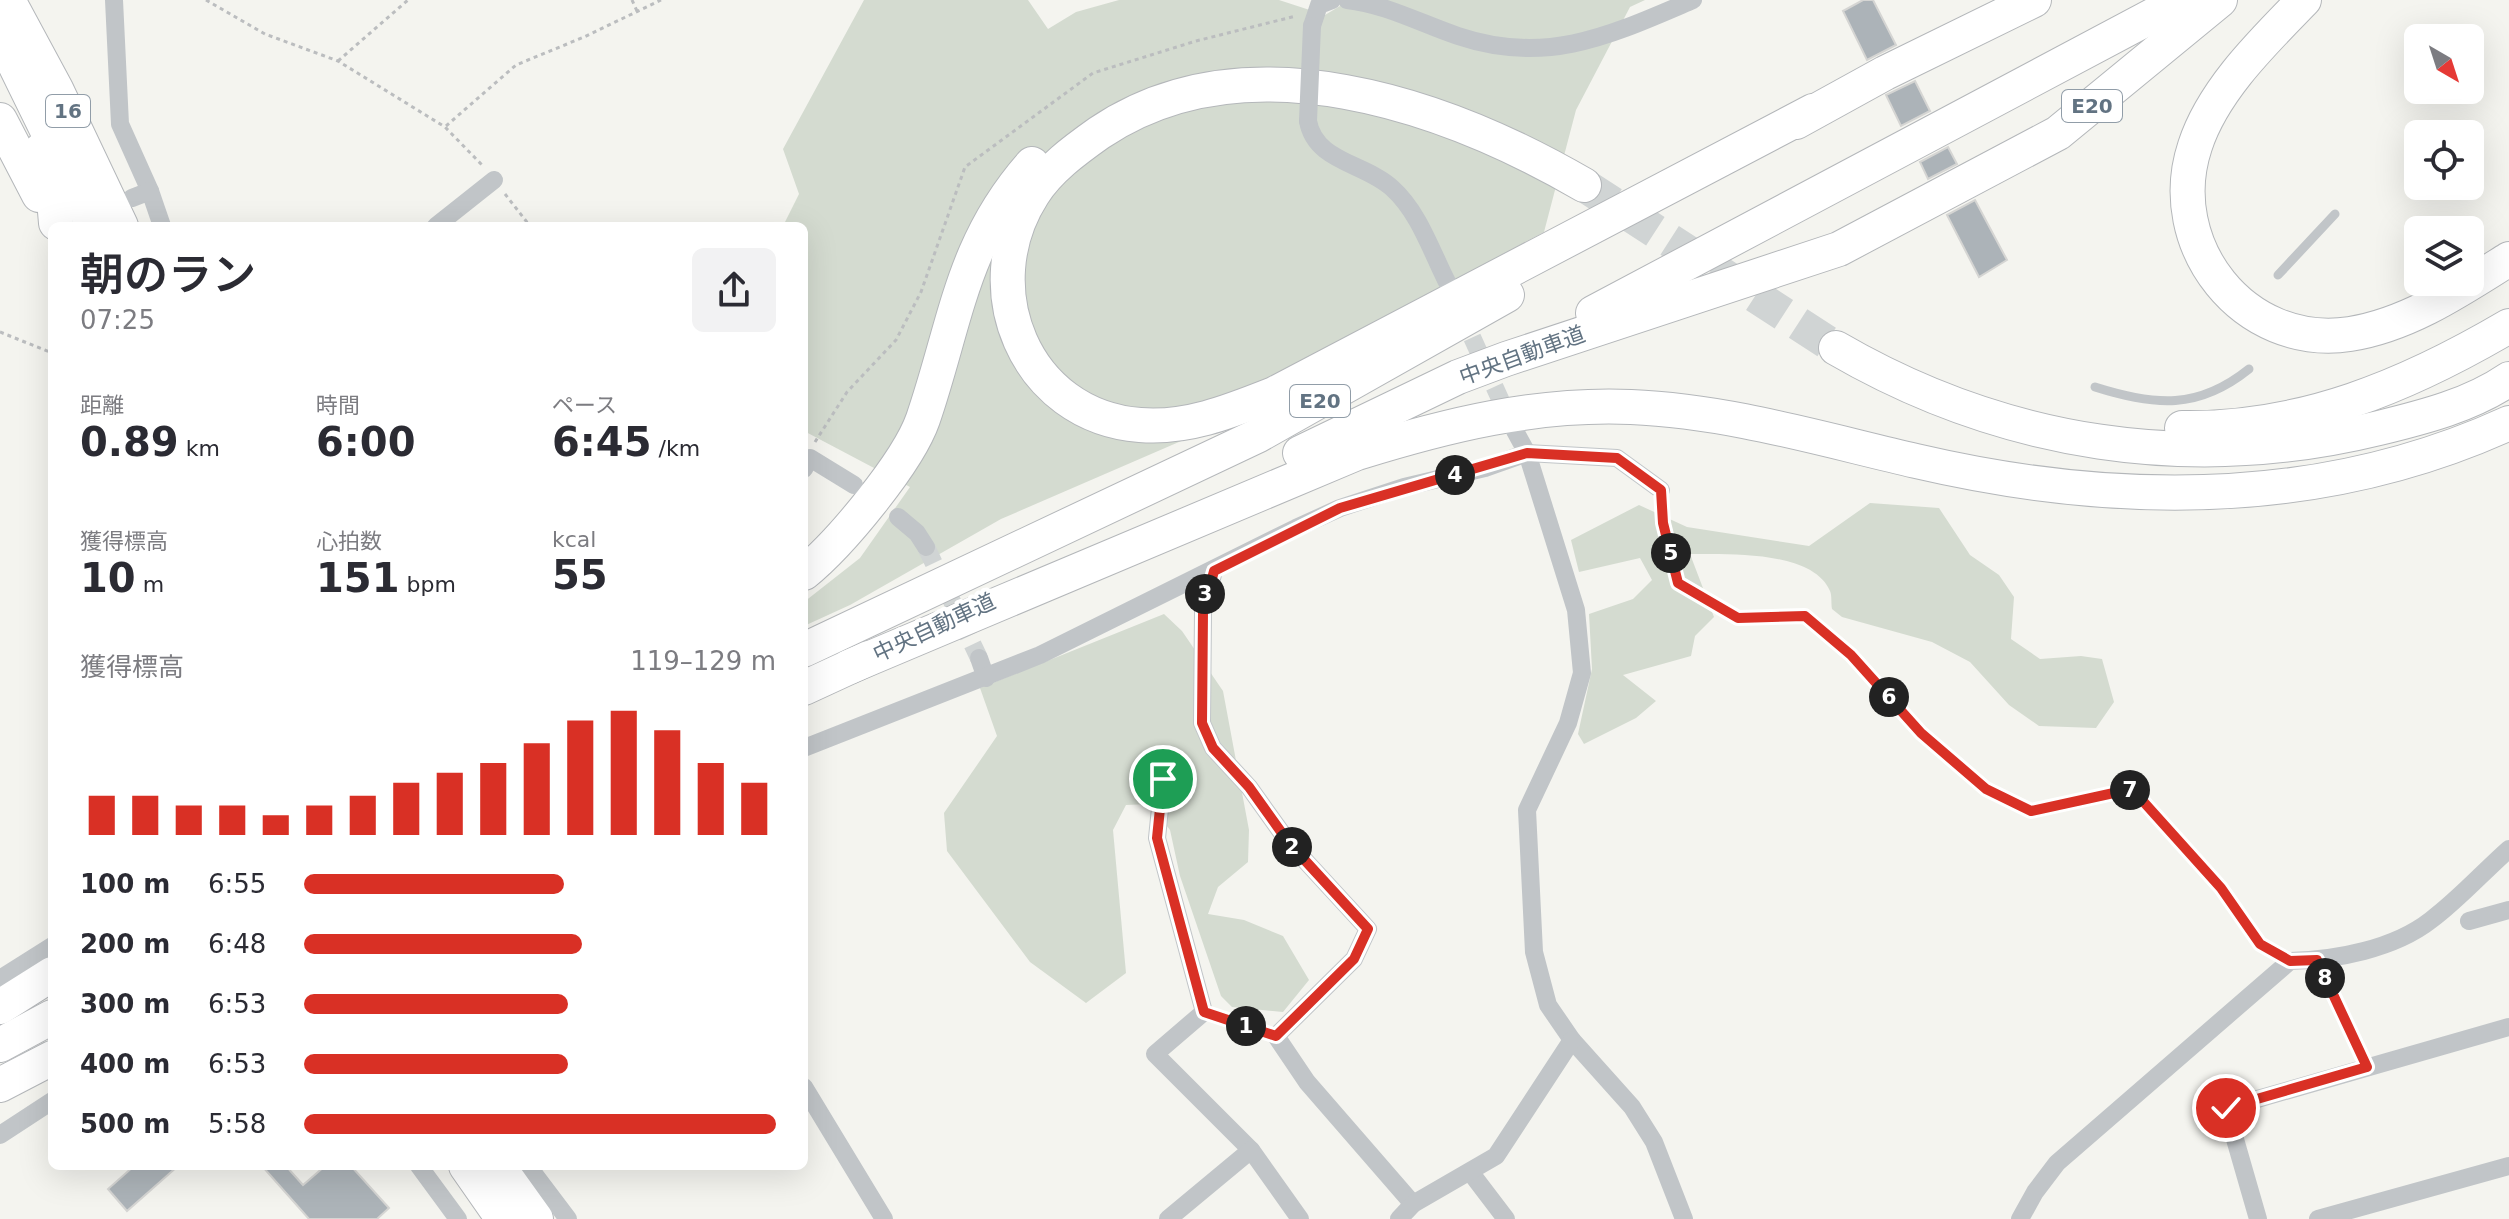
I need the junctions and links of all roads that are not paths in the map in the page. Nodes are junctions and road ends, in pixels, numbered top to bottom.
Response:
1 (8, 0) edge
2 (35, 0) edge
3 (114, 0) edge
4 (1332, 0) edge
5 (1347, 0) edge
6 (1693, 0) edge
7 (2034, 0) edge
8 (2182, 0) edge
9 (2220, 0) edge
10 (2304, 0) edge
11 (0, 35) edge
12 (1813, 111) junction
13 (0, 120) edge
14 (494, 180) road end
15 (136, 210) edge
16 (2335, 214) dead end
17 (56, 222) edge
18 (58, 222) edge
19 (92, 222) edge
20 (156, 222) edge
21 (441, 222) edge
22 (2509, 259) edge
23 (2278, 275) dead end
24 (1448, 284) dead end
25 (2509, 326) edge
26 (1506, 359) junction
27 (2249, 369) dead end
28 (2509, 379) edge
29 (2095, 387) dead end
30 (2509, 423) edge
31 (1515, 431) tunnel mouth
32 (1527, 453) junction
33 (808, 462) edge
34 (854, 485) dead end
35 (1661, 490) joint
36 (898, 517) dead end
37 (926, 547) tunnel mouth
38 (808, 569) edge
39 (1214, 571) junction
40 (808, 648) edge
41 (979, 658) tunnel mouth
42 (849, 667) junction
43 (986, 678) junction
44 (808, 686) edge
45 (808, 746) edge
46 (1163, 779) dead end
47 (2509, 849) edge
48 (2509, 910) edge
49 (2469, 921) dead end
50 (48, 949) edge
51 (2317, 960) junction
52 (2290, 961) junction
53 (48, 977) edge
54 (0, 979) edge
55 (0, 1007) edge
56 (1204, 1012) junction
57 (48, 1019) edge
58 (2509, 1027) edge
59 (1276, 1036) junction
60 (1572, 1040) junction
61 (0, 1045) edge
62 (48, 1060) edge
63 (2367, 1067) junction
64 (0, 1085) edge
65 (808, 1094) edge
66 (48, 1104) edge
67 (0, 1135) edge
68 (1251, 1150) junction
69 (2509, 1166) edge
70 (422, 1170) edge
71 (469, 1170) edge
72 (501, 1170) edge
73 (531, 1170) edge
74 (1471, 1173) junction
75 (1413, 1204) junction
76 (2365, 1212) edge
77 (458, 1219) edge
78 (503, 1219) edge
79 (536, 1219) edge
80 (568, 1219) edge
81 (884, 1219) edge
82 (1168, 1219) edge
83 (1300, 1219) edge
84 (1399, 1219) edge
85 (1506, 1219) edge
86 (1684, 1219) edge
87 (2020, 1219) edge
88 (2258, 1219) edge
89 (2318, 1219) edge

1 - 15 highway, 16
2 - 15 highway, 16
3 - 15 street
4 - 24 street, bridge
5 - 6 street
7 - 12 highway, 中央自動車道 / E20
8 - 26 highway
9 - 26 highway, 中央自動車道 / E20
10 - 22 highway
11 - 18 highway
11 - 19 highway, 16
12 - 38 highway
12 - 40 highway, 中央自動車道 / E20
13 - 17 highway
14 - 21 street
15 - 20 street
16 - 23 lane
25 - 28 highway
26 - 42 highway, 中央自動車道 / E20
27 - 29 lane
30 - 42 highway
31 - 32 street
32 - 35 street
32 - 39 street
32 - 60 street
33 - 34 street
35 - 52 lane
36 - 37 street
39 - 43 street
39 - 59 street
41 - 43 street
42 - 44 highway, 中央自動車道 / E20
43 - 45 street
46 - 56 street
47 - 51 street
48 - 49 street
50 - 54 street
51 - 52 street
51 - 63 lane
52 - 87 street
53 - 55 highway
56 - 59 lane
56 - 68 street
57 - 61 highway
58 - 63 street
59 - 75 street
60 - 74 street
60 - 86 street
62 - 64 highway
63 - 88 street
65 - 81 street
66 - 67 street
68 - 82 street
68 - 83 street
69 - 76 street
70 - 77 street
71 - 78 highway
72 - 79 highway
73 - 80 street
74 - 75 street
74 - 85 street
75 - 84 street
76 - 89 street

